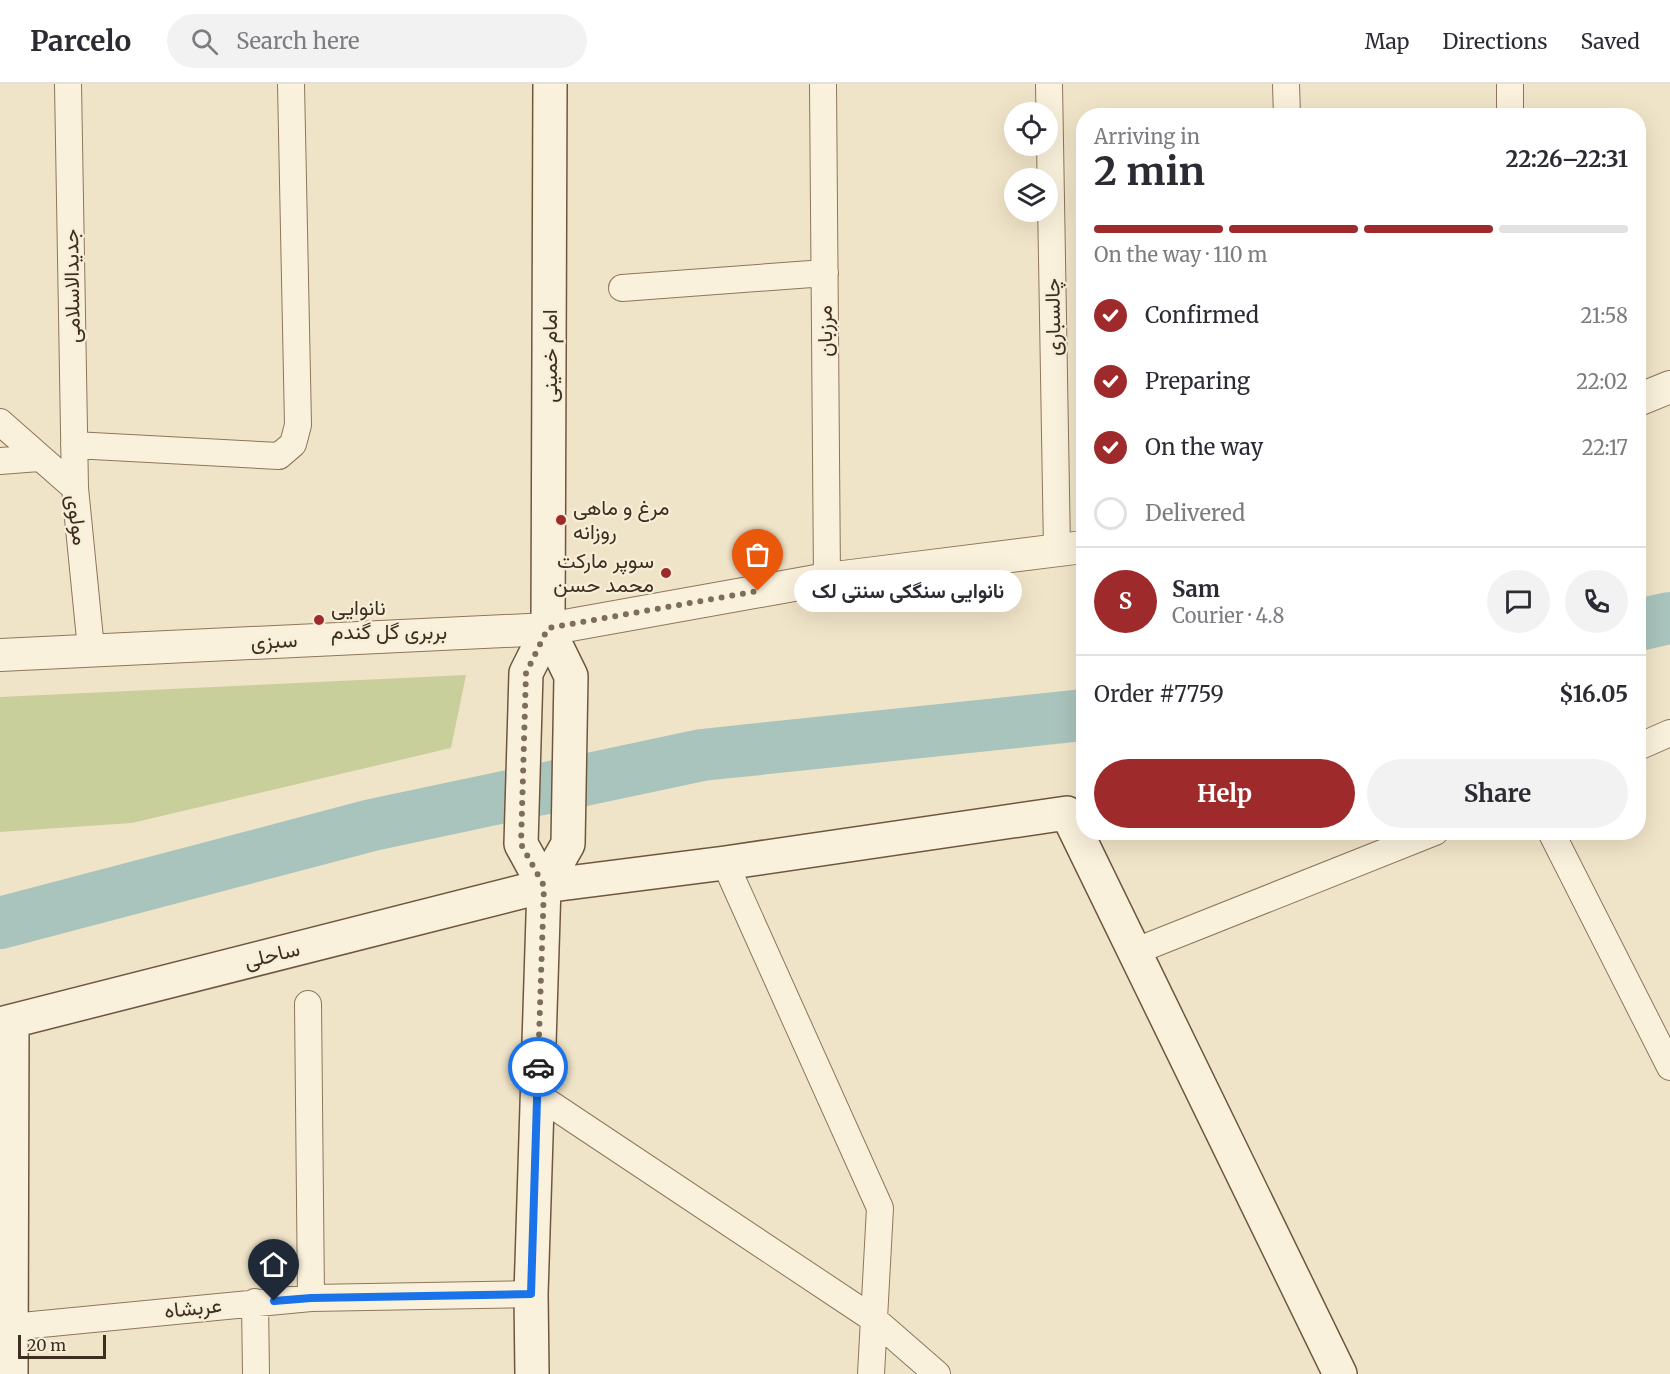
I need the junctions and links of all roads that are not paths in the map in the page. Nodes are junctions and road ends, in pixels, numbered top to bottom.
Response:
1 (68, 84) edge
2 (291, 84) edge
3 (550, 84) edge
4 (823, 84) edge
5 (1049, 84) edge
6 (1286, 84) edge
7 (1510, 84) edge
8 (1287, 108) edge
9 (1510, 108) edge
10 (825, 273) junction
11 (622, 288) dead end
12 (1670, 387) edge
13 (1646, 397) edge
14 (0, 422) edge
15 (74, 445) junction
16 (39, 458) junction
17 (0, 461) edge
18 (75, 488) junction
19 (1070, 548) edge
20 (827, 579) junction
21 (548, 628) junction
22 (91, 649) junction
23 (0, 655) edge
24 (1670, 733) edge
25 (1646, 744) edge
26 (1075, 812) edge
27 (1087, 840) edge
28 (1415, 840) edge
29 (1555, 840) edge
30 (725, 863) junction
31 (544, 886) junction
32 (1136, 951) junction
33 (308, 1004) dead end
34 (6, 1023) edge
35 (1670, 1066) edge
36 (537, 1095) junction
37 (531, 1294) junction
38 (311, 1298) junction
39 (255, 1302) junction
40 (875, 1320) junction
41 (6, 1328) edge
42 (10, 1374) edge
43 (256, 1374) edge
44 (532, 1374) edge
45 (871, 1374) edge
46 (937, 1374) edge
47 (1340, 1374) edge

1 - 15 street, جدیدالاسلامی
2 - 15 street
3 - 21 main road, امام خمینی
4 - 10 street, مرزبان
5 - 19 street, چالسباری
6 - 8 street
7 - 9 street
10 - 11 street
10 - 20 street, مرزبان
12 - 13 street
14 - 16 street, مولوی
15 - 18 street, جدیدالاسلامی
16 - 17 street
16 - 18 street, مولوی
18 - 22 street, مولوی
19 - 20 street, سبزی
20 - 21 street, سبزی
21 - 22 street, سبزی
21 - 31 main road
21 - 31 main road
22 - 23 street, سبزی
24 - 25 street
26 - 30 main road, ساحلی
27 - 32 main road
28 - 32 street
29 - 35 street
30 - 31 main road, ساحلی
30 - 40 street
31 - 34 main road, ساحلی
31 - 36 main road
32 - 47 main road
33 - 38 street
34 - 41 main road
36 - 37 main road
36 - 40 street
37 - 38 street, عربشاه
37 - 44 main road
38 - 39 street, عربشاه
39 - 41 street, عربشاه
39 - 43 street
40 - 45 street
40 - 46 street
41 - 42 main road

